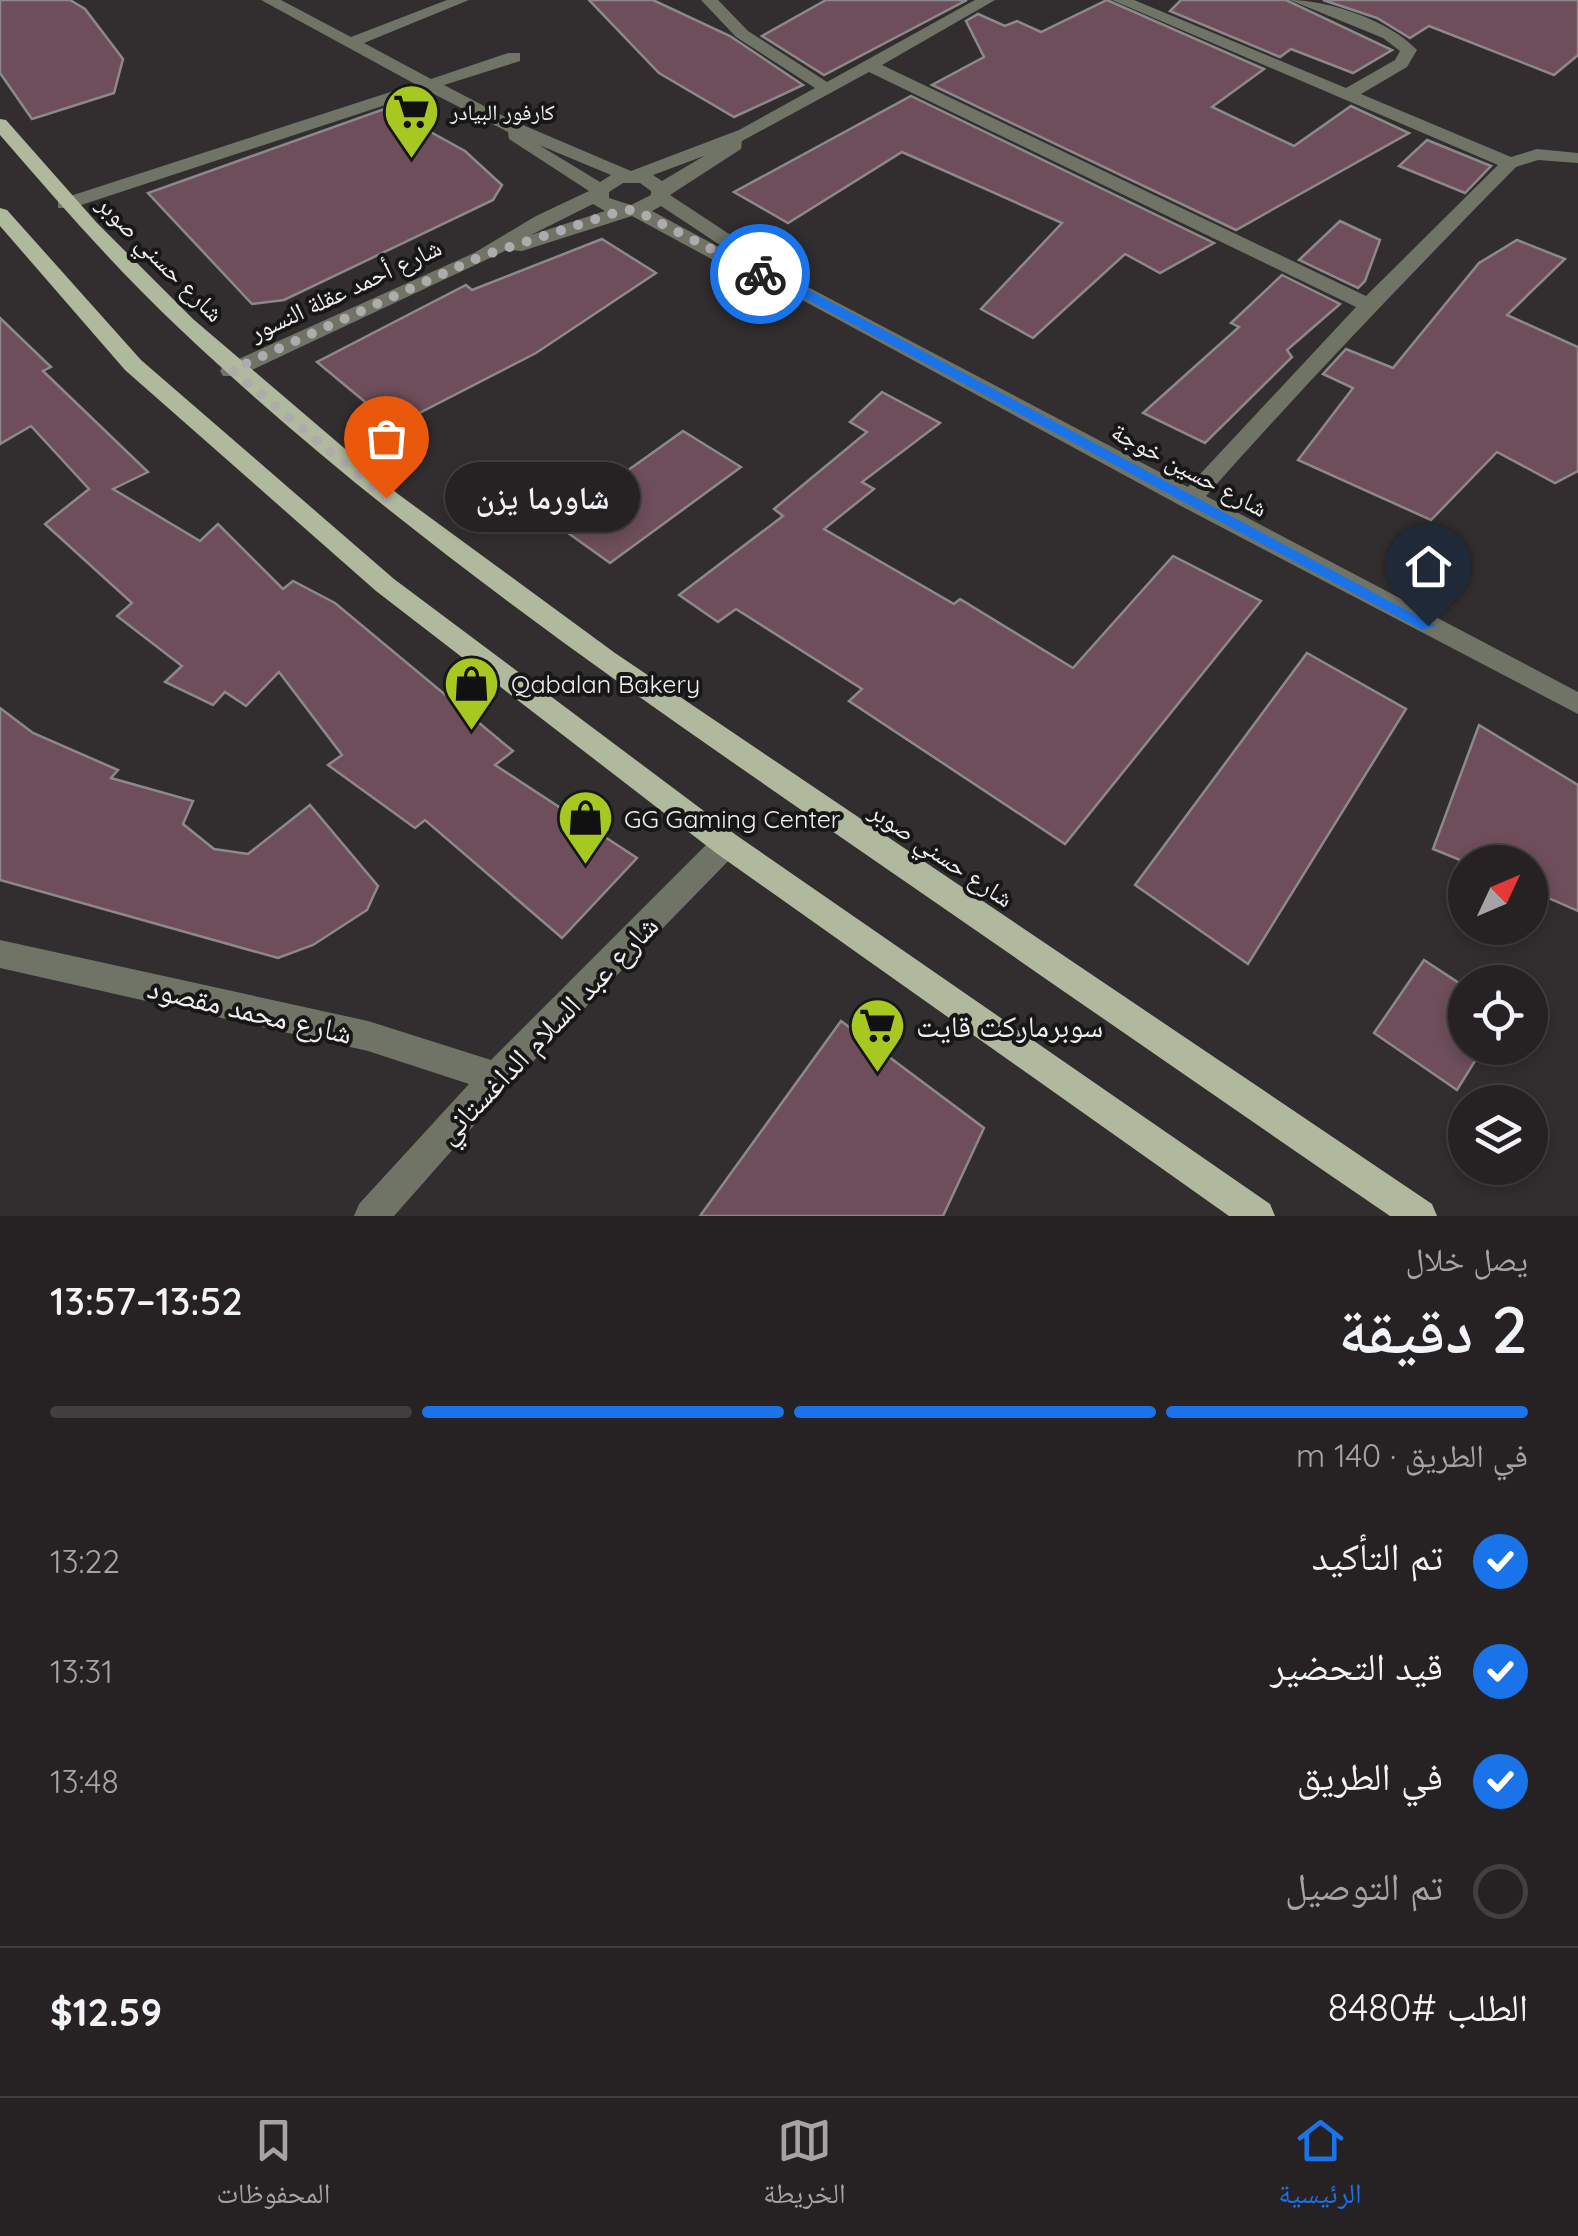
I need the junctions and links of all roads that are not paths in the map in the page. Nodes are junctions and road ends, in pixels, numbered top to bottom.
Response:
1 (269, 0) edge
2 (461, 0) edge
3 (708, 0) edge
4 (987, 0) edge
5 (1120, 0) edge
6 (1298, 0) edge
7 (350, 43) junction
8 (514, 57) dead end
9 (868, 64) junction
10 (428, 83) junction
11 (824, 87) junction
12 (1349, 94) junction
13 (0, 124) edge
14 (504, 124) junction
15 (745, 134) junction
16 (1578, 158) edge
17 (1510, 163) junction
18 (631, 176) junction
19 (599, 192) junction
20 (661, 193) junction
21 (65, 204) junction
22 (629, 210) junction
23 (0, 214) edge
24 (482, 256) junction
25 (778, 279) junction
26 (1372, 307) junction
27 (232, 370) junction
28 (1188, 500) junction
29 (1574, 695) edge
30 (726, 844) junction
31 (0, 954) edge
32 (496, 1078) junction
33 (371, 1216) edge
34 (1258, 1216) edge
35 (1420, 1216) edge

1 - 7 street
2 - 7 street
3 - 11 street
4 - 9 street
5 - 12 street
6 - 12 street
7 - 10 street
8 - 10 street
9 - 11 street
9 - 26 street
10 - 14 street
10 - 21 street
11 - 15 street
12 - 17 street
13 - 21 main road, شارع حسني صوبر
14 - 18 street
14 - 19 street
15 - 18 street
15 - 20 street
16 - 17 street
17 - 26 street
18 - 19 street, شارع أحمد عقلة النسور
18 - 20 street, شارع حسين خوجة
19 - 22 street, شارع حسين خوجة
19 - 24 street, شارع أحمد عقلة النسور
20 - 22 street, شارع أحمد عقلة النسور
20 - 25 street, شارع حسين خوجة
21 - 27 main road, شارع حسني صوبر
22 - 24 street, شارع أحمد عقلة النسور
22 - 25 street, شارع حسين خوجة
23 - 30 main road
24 - 27 street, شارع أحمد عقلة النسور
25 - 28 street, شارع حسين خوجة
26 - 28 street
27 - 35 main road, شارع حسني صوبر
28 - 29 street, شارع حسين خوجة
30 - 32 street, شارع عبد السلام الداغستاني
30 - 34 main road
31 - 32 street, شارع محمد مقصود
32 - 33 street, شارع عبد السلام الداغستاني

